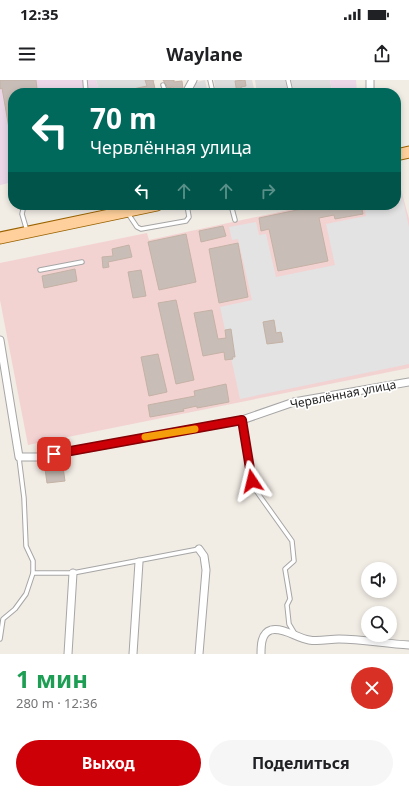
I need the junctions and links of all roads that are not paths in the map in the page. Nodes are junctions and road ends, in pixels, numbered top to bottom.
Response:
1 (162, 85) dead end
2 (164, 88) edge
3 (23, 210) edge
4 (130, 210) edge
5 (188, 210) edge
6 (232, 210) edge
7 (127, 211) junction
8 (235, 220) dead end
9 (27, 232) junction
10 (0, 238) edge
11 (82, 262) dead end
12 (40, 270) dead end
13 (0, 340) edge
14 (409, 382) edge
15 (242, 420) junction
16 (19, 456) junction
17 (199, 549) joint
18 (139, 562) junction
19 (33, 573) junction
20 (73, 573) junction
21 (296, 637) junction
22 (0, 639) edge
23 (409, 645) edge
24 (68, 654) edge
25 (132, 654) edge
26 (199, 654) edge
27 (261, 654) edge

1 - 2 lane
3 - 9 lane
4 - 7 main road
5 - 7 lane
6 - 8 lane
7 - 9 main road
9 - 10 main road
11 - 12 lane
13 - 16 street
14 - 15 street, Червлённая улица
15 - 16 street, Червлённая улица
15 - 21 lane
16 - 19 lane
17 - 18 lane
17 - 26 street
18 - 20 lane
18 - 25 street
19 - 20 lane
19 - 22 lane
20 - 24 street
21 - 23 street
21 - 27 street

